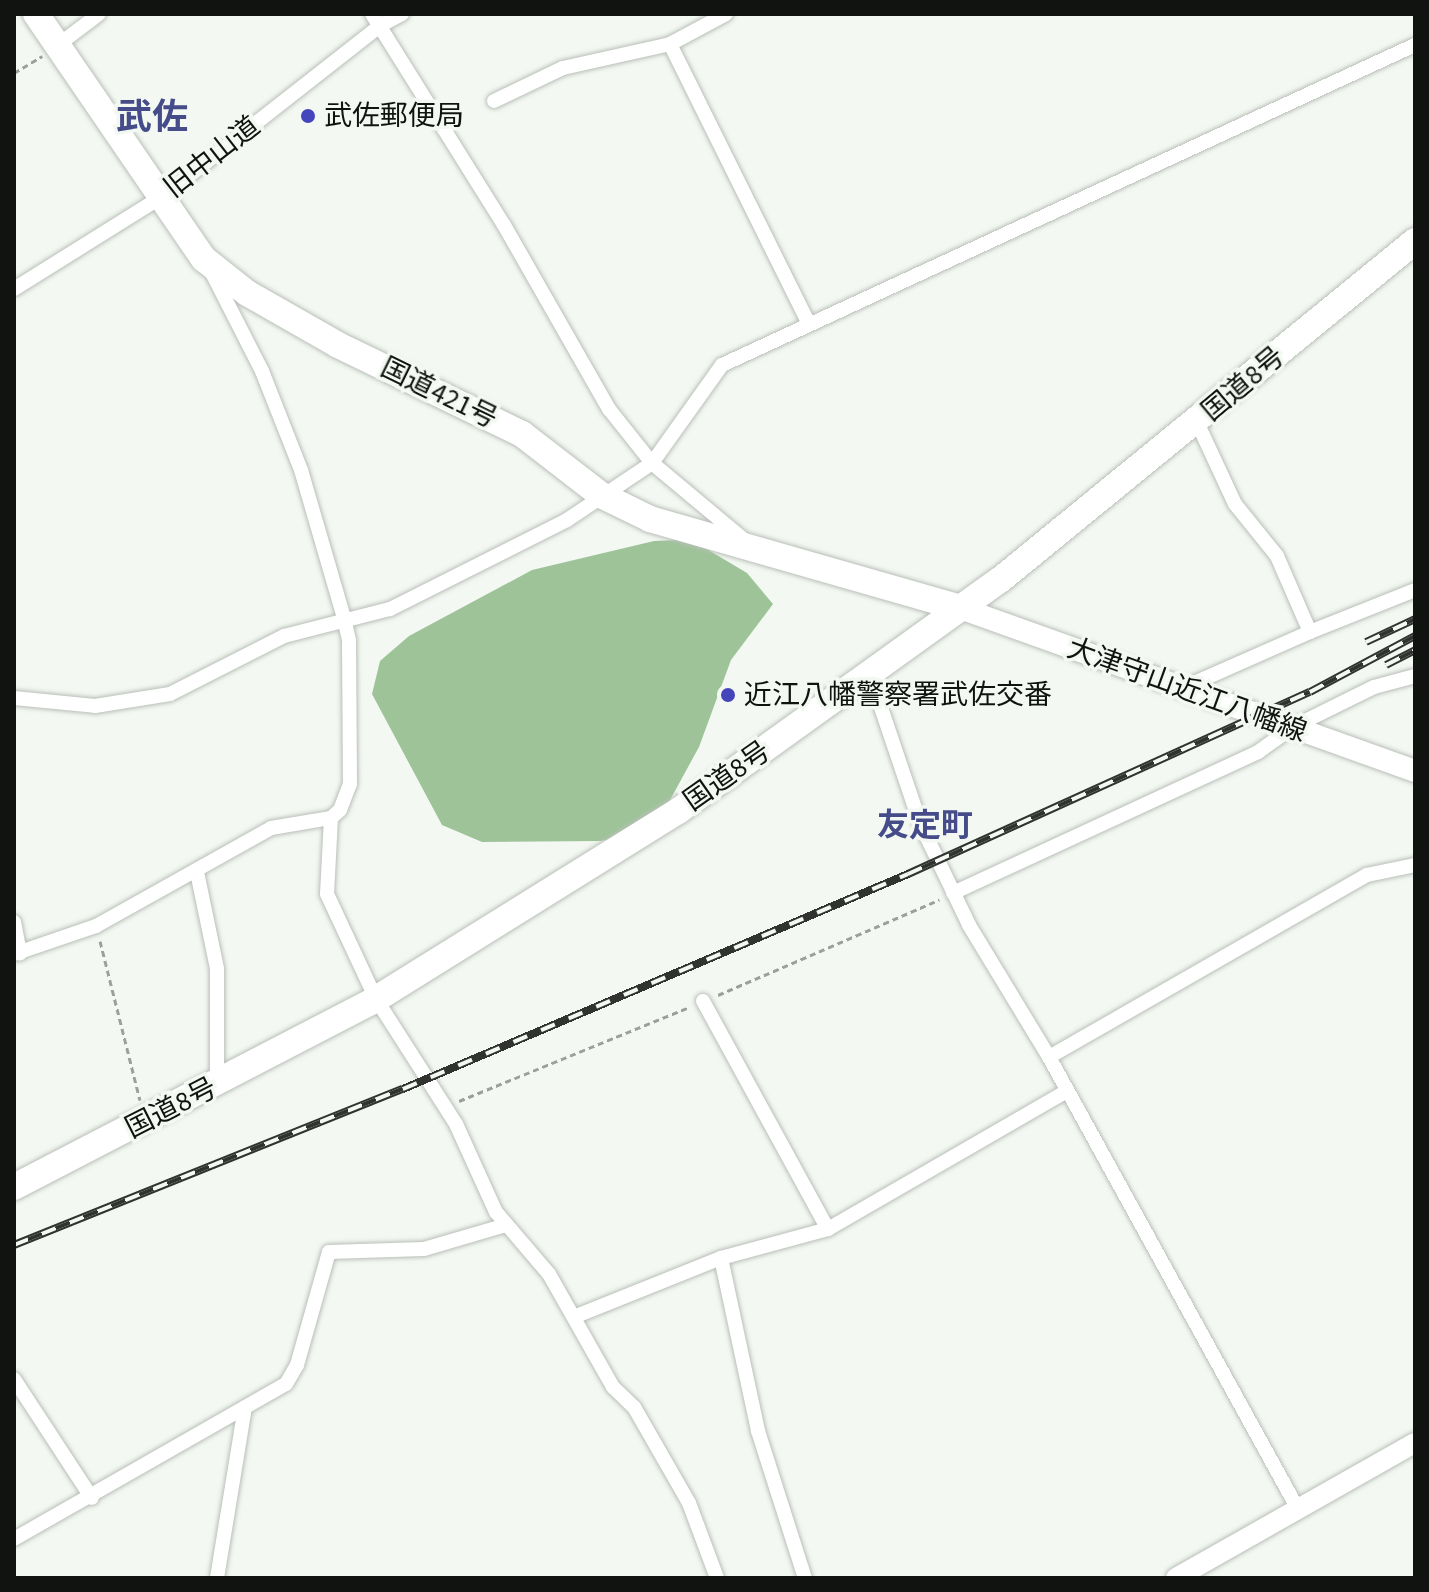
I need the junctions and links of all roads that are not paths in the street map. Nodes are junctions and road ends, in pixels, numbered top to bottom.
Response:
1 (36, 14) edge
2 (99, 14) edge
3 (402, 14) edge
4 (726, 14) edge
5 (376, 19) edge
6 (670, 44) junction
7 (58, 45) junction
8 (1415, 45) edge
9 (494, 101) dead end
10 (163, 196) junction
11 (1415, 241) edge
12 (204, 259) junction
13 (14, 289) edge
14 (808, 322) junction
15 (1197, 422) junction
16 (652, 463) junction
17 (601, 495) junction
18 (756, 553) junction
19 (1415, 590) edge
20 (960, 608) junction
21 (344, 618) junction
22 (1310, 632) junction
23 (870, 675) junction
24 (1415, 676) edge
25 (1183, 688) junction
26 (14, 698) edge
27 (1293, 727) junction
28 (1415, 771) edge
29 (331, 818) junction
30 (1415, 865) edge
31 (197, 872) junction
32 (953, 893) junction
33 (14, 922) edge
34 (17, 953) edge
35 (376, 999) junction
36 (703, 1001) dead end
37 (1049, 1057) junction
38 (217, 1084) junction
39 (1065, 1092) junction
40 (14, 1187) edge
41 (506, 1225) junction
42 (828, 1229) junction
43 (721, 1258) junction
44 (574, 1317) junction
45 (14, 1379) edge
46 (245, 1407) junction
47 (1415, 1443) edge
48 (92, 1498) junction
49 (1299, 1511) junction
50 (14, 1539) edge
51 (217, 1578) edge
52 (717, 1578) edge
53 (805, 1578) edge
54 (1176, 1578) edge

1 - 7 highway, 国道421号
2 - 7 street
3 - 5 street, 旧中山道
4 - 6 street
5 - 10 street, 旧中山道
5 - 16 street
6 - 9 street
6 - 14 street
7 - 10 highway, 国道421号
8 - 14 street
10 - 12 highway, 国道421号
10 - 13 street, 旧中山道
11 - 15 highway, 国道8号
12 - 17 highway, 国道421号
12 - 21 street
14 - 16 street
15 - 20 highway, 国道8号
15 - 22 street
16 - 17 street
16 - 18 street
17 - 18 highway, 国道421号
17 - 21 street
18 - 20 highway, 国道421号
19 - 22 street
20 - 23 highway, 国道8号
20 - 25 main road, 大津守山近江八幡線
21 - 26 street
21 - 29 street
22 - 25 street
23 - 32 street
23 - 35 highway, 国道8号
24 - 27 street
25 - 27 main road, 大津守山近江八幡線
27 - 28 main road, 大津守山近江八幡線
27 - 32 street
29 - 31 street
29 - 35 street
30 - 37 street
31 - 34 street
31 - 38 street
32 - 37 street
33 - 34 street
35 - 38 highway, 国道8号
35 - 41 street
36 - 42 street
37 - 39 street
38 - 40 highway, 国道8号
39 - 42 street
39 - 49 street
41 - 44 street
41 - 46 street
42 - 43 street
43 - 44 street
43 - 53 street
44 - 52 street
45 - 48 street
46 - 48 street
46 - 51 street
47 - 49 street
48 - 50 street
49 - 54 street

